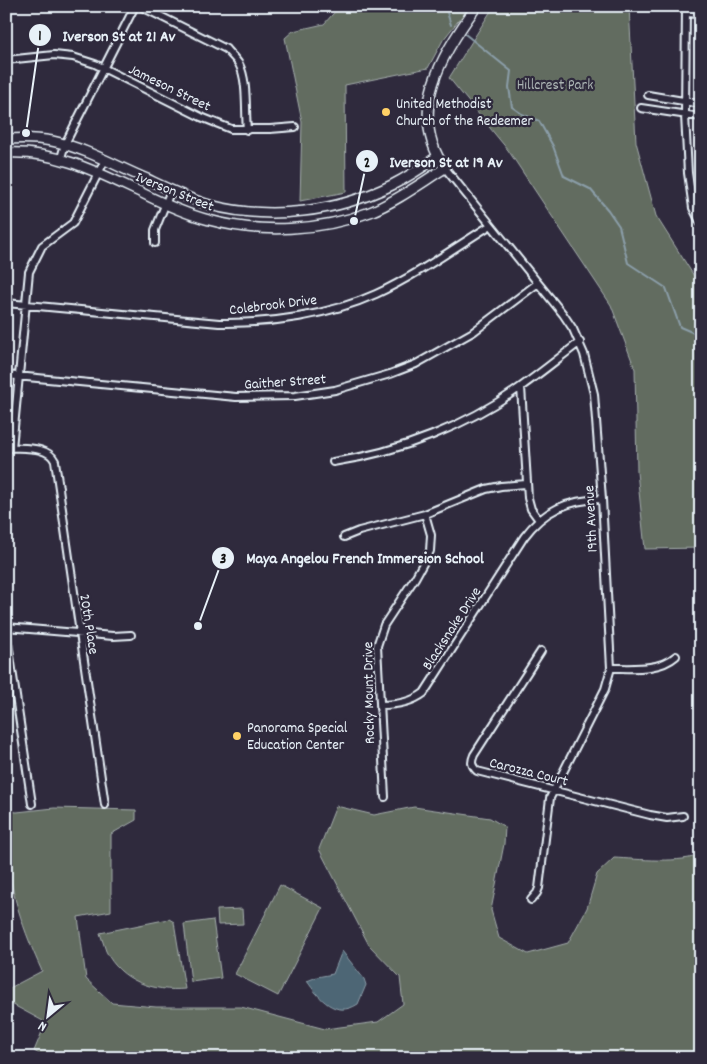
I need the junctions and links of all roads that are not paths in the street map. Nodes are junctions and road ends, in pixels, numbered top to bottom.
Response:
1 (135, 6) edge
2 (140, 6) edge
3 (477, 6) edge
4 (687, 10) edge
5 (701, 14) edge
6 (6, 60) edge
7 (105, 69) junction
8 (648, 95) dead end
9 (686, 101) junction
10 (701, 104) edge
11 (642, 108) dead end
12 (685, 115) junction
13 (701, 117) edge
14 (295, 126) dead end
15 (246, 130) junction
16 (6, 139) edge
17 (66, 144) junction
18 (6, 153) edge
19 (437, 157) junction
20 (61, 158) junction
21 (104, 160) junction
22 (445, 168) junction
23 (98, 174) junction
24 (171, 190) junction
25 (165, 204) junction
26 (701, 224) edge
27 (491, 225) junction
28 (155, 244) dead end
29 (538, 283) junction
30 (6, 303) edge
31 (24, 304) junction
32 (580, 342) junction
33 (6, 376) edge
34 (18, 377) junction
35 (521, 387) junction
36 (9, 448) edge
37 (333, 462) dead end
38 (526, 484) junction
39 (602, 499) junction
40 (425, 514) junction
41 (539, 520) junction
42 (344, 537) dead end
43 (6, 628) edge
44 (79, 634) junction
45 (131, 635) dead end
46 (541, 651) dead end
47 (676, 656) dead end
48 (610, 668) junction
49 (380, 706) junction
50 (553, 790) junction
51 (385, 797) dead end
52 (32, 804) dead end
53 (105, 804) dead end
54 (683, 816) dead end
55 (530, 900) dead end

1 - 7 street
2 - 15 street
3 - 19 main road
4 - 5 street
4 - 9 street
6 - 7 street, Jameson Street
7 - 15 street, Jameson Street
7 - 17 street
8 - 9 street
9 - 10 street
9 - 12 street
11 - 12 street
12 - 13 street
12 - 26 street
14 - 15 street, Jameson Street
16 - 17 main road, Iverson Street
17 - 20 street
17 - 21 main road, Iverson Street
18 - 20 main road, Iverson Street
19 - 22 main road
19 - 24 main road, Iverson Street
20 - 23 main road, Iverson Street
21 - 23 street
21 - 24 main road, Iverson Street
22 - 25 main road, Iverson Street
22 - 27 street, 19th Avenue
23 - 25 main road, Iverson Street
23 - 31 street
24 - 25 street
25 - 28 street
27 - 29 street, 19th Avenue
27 - 31 street, Colebrook Drive
29 - 32 street, 19th Avenue
29 - 34 street, Gaither Street
30 - 31 street, Colebrook Drive
31 - 34 street
32 - 35 street
32 - 39 street, 19th Avenue
33 - 34 street, Gaither Street
34 - 36 street
35 - 37 street
35 - 38 street
36 - 44 street, 20th Place
38 - 40 street
38 - 41 street
39 - 41 street, Blacksnake Drive
39 - 48 street, 19th Avenue
40 - 42 street
40 - 49 street, Rocky Mount Drive
41 - 49 street, Blacksnake Drive
43 - 44 street
43 - 52 street
44 - 45 street
44 - 53 street, 20th Place
46 - 50 street, Carozza Court
47 - 48 street
48 - 50 street, 19th Avenue
49 - 51 street, Rocky Mount Drive
50 - 54 street, Carozza Court
50 - 55 street, 19th Avenue

